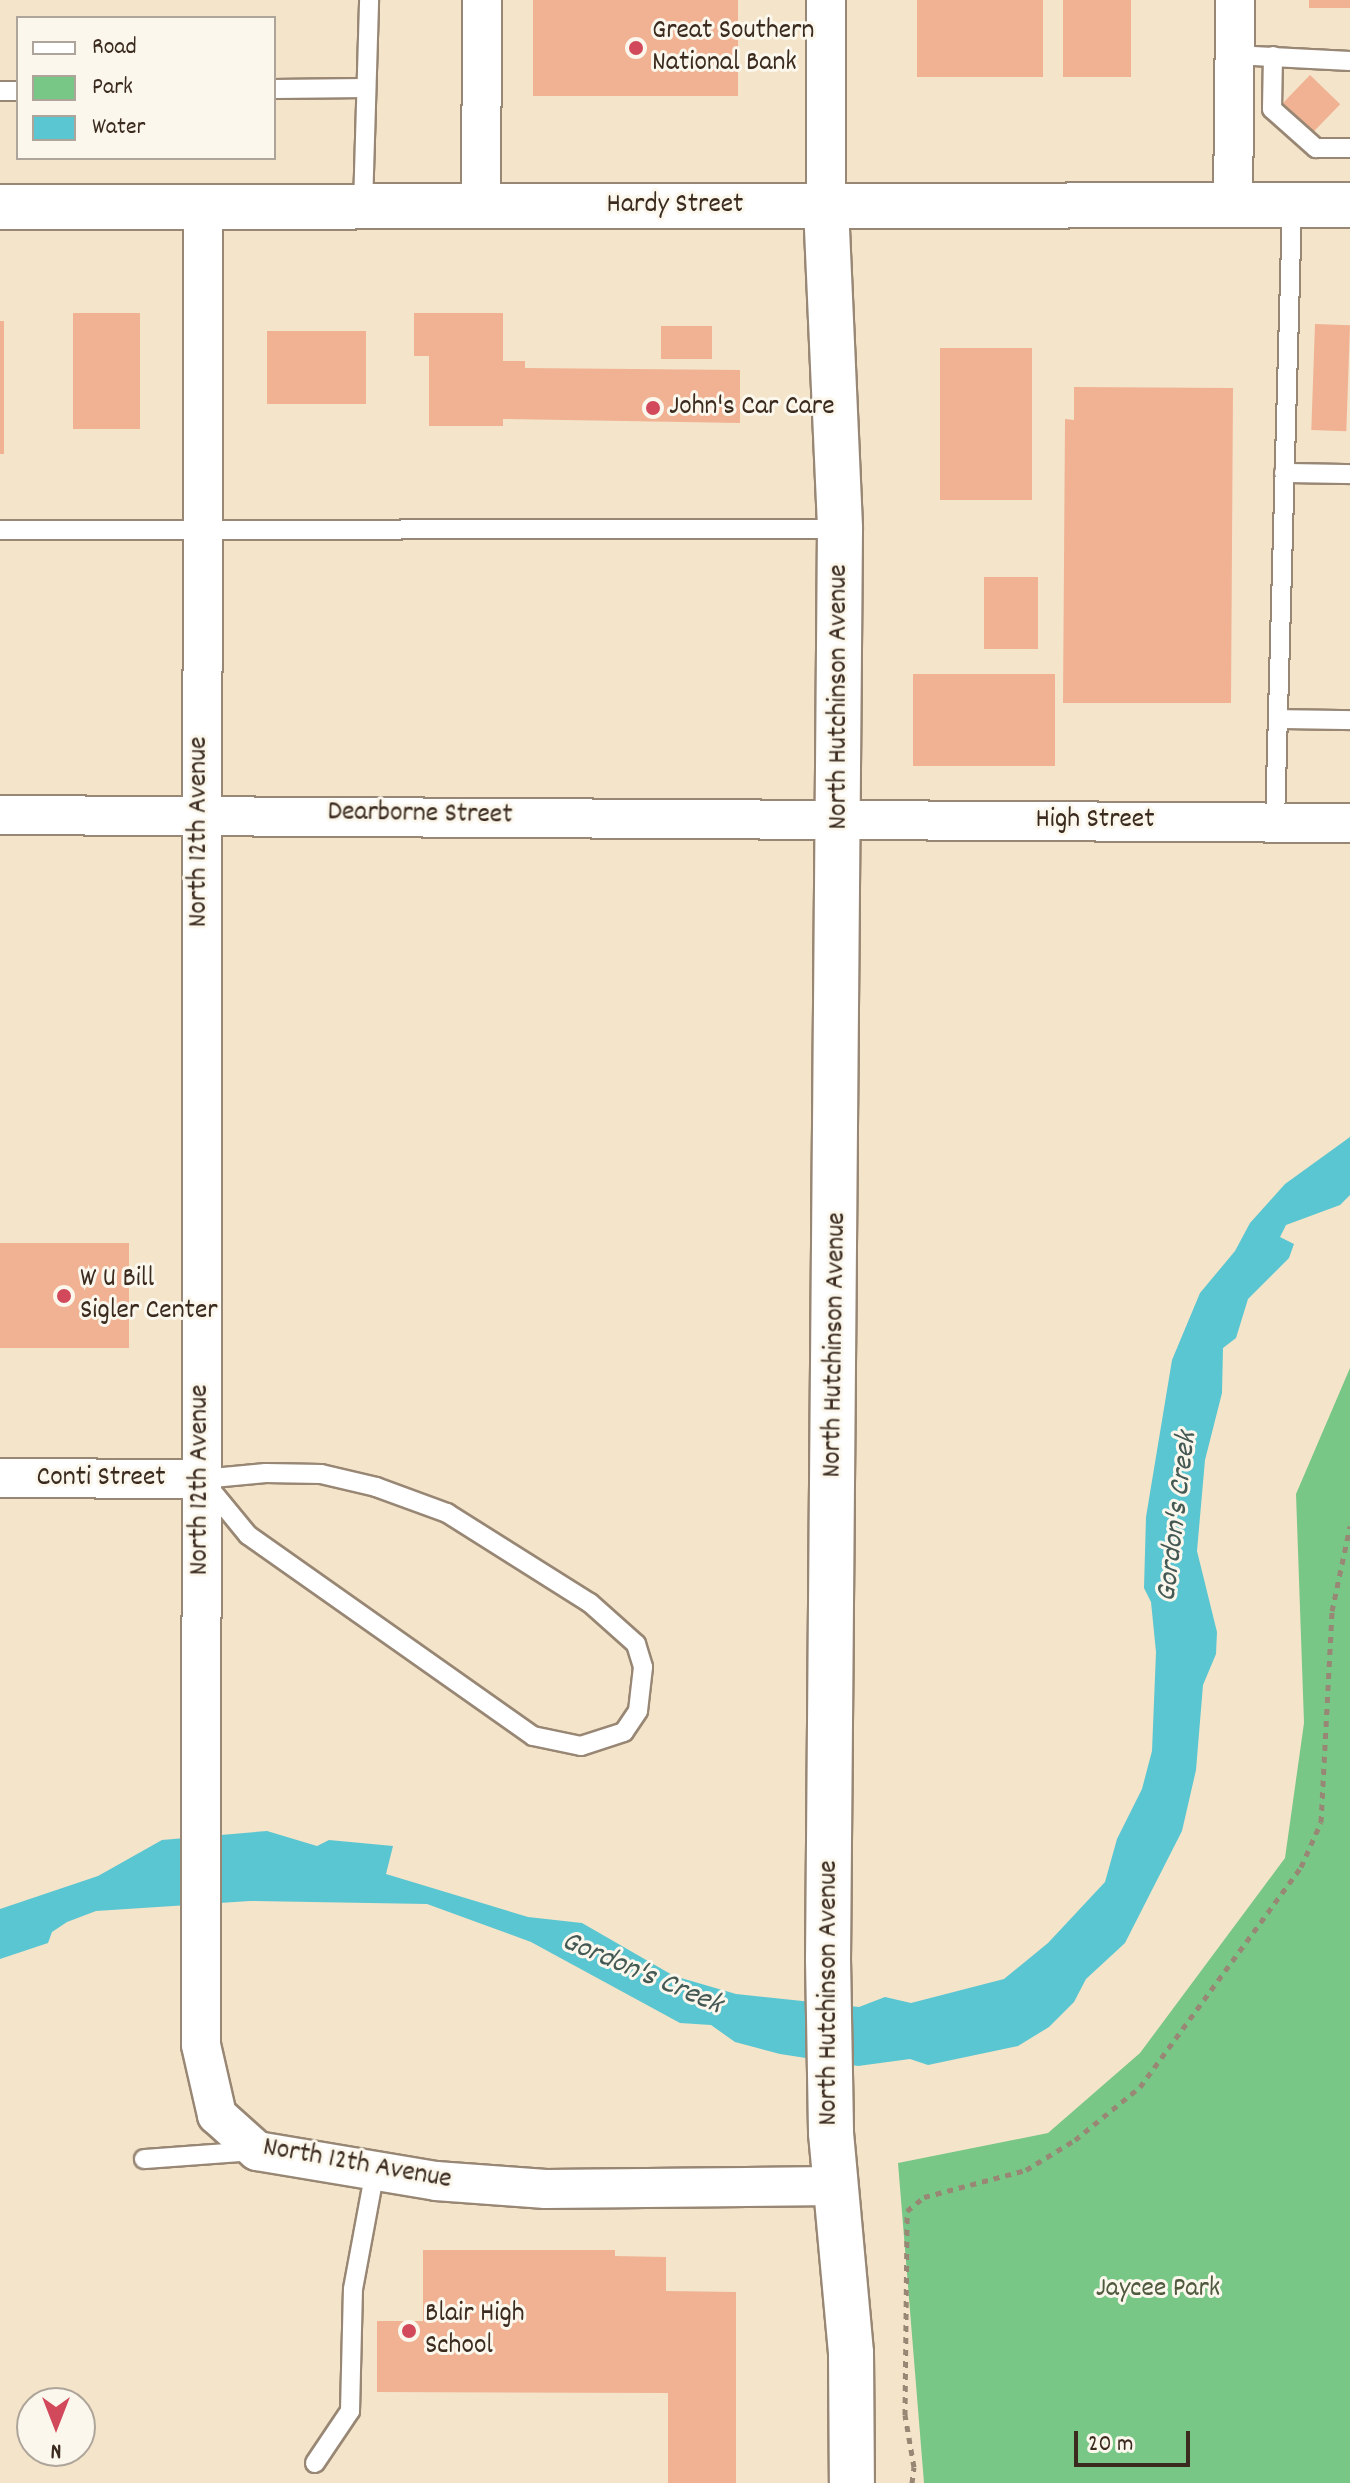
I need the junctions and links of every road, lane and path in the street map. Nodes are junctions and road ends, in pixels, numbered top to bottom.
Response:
1 (369, 0) edge
2 (482, 0) edge
3 (826, 0) edge
4 (1235, 0) edge
5 (1234, 55) junction
6 (1273, 56) junction
7 (1350, 61) edge
8 (366, 88) junction
9 (276, 89) edge
10 (1350, 148) edge
11 (1233, 205) junction
12 (1292, 205) junction
13 (1350, 205) edge
14 (363, 206) junction
15 (481, 206) junction
16 (826, 206) junction
17 (0, 207) edge
18 (203, 208) junction
19 (1284, 473) junction
20 (1350, 474) edge
21 (203, 529) junction
22 (840, 529) junction
23 (0, 530) edge
24 (1278, 719) junction
25 (1350, 720) edge
26 (199, 813) junction
27 (0, 815) edge
28 (840, 820) junction
29 (1275, 822) junction
30 (1350, 823) edge
31 (0, 1478) edge
32 (202, 1479) junction
33 (1350, 1526) edge
34 (257, 2151) junction
35 (144, 2159) dead end
36 (375, 2170) junction
37 (835, 2186) junction
38 (315, 2463) dead end
39 (852, 2483) edge
40 (912, 2483) edge

1 - 8 lane
2 - 15 street
3 - 16 street
4 - 5 street
5 - 6 lane
5 - 11 street
6 - 7 lane
6 - 10 lane
8 - 9 lane
8 - 14 lane
11 - 12 main road, Hardy Street
11 - 16 main road, Hardy Street
12 - 13 main road, Hardy Street
12 - 19 lane
14 - 15 main road, Hardy Street
14 - 18 main road, Hardy Street
15 - 16 main road, Hardy Street
16 - 22 main road, North Hutchinson Avenue
17 - 18 main road, Hardy Street
18 - 21 street, North 12th Avenue
19 - 20 lane
19 - 24 lane
21 - 22 lane
21 - 23 lane
21 - 26 street, North 12th Avenue
22 - 28 main road, North Hutchinson Avenue
24 - 25 lane
24 - 29 lane
26 - 27 street, Dearborne Street
26 - 28 street, Dearborne Street
26 - 32 street, North 12th Avenue
28 - 29 street, High Street
28 - 37 main road, North Hutchinson Avenue
29 - 30 street, High Street
31 - 32 street, Conti Street
32 - 32 lane
32 - 34 street, North 12th Avenue
33 - 40 path
34 - 35 lane
34 - 36 street, North 12th Avenue
36 - 37 street, North 12th Avenue
36 - 38 lane
37 - 39 main road, North Hutchinson Avenue

